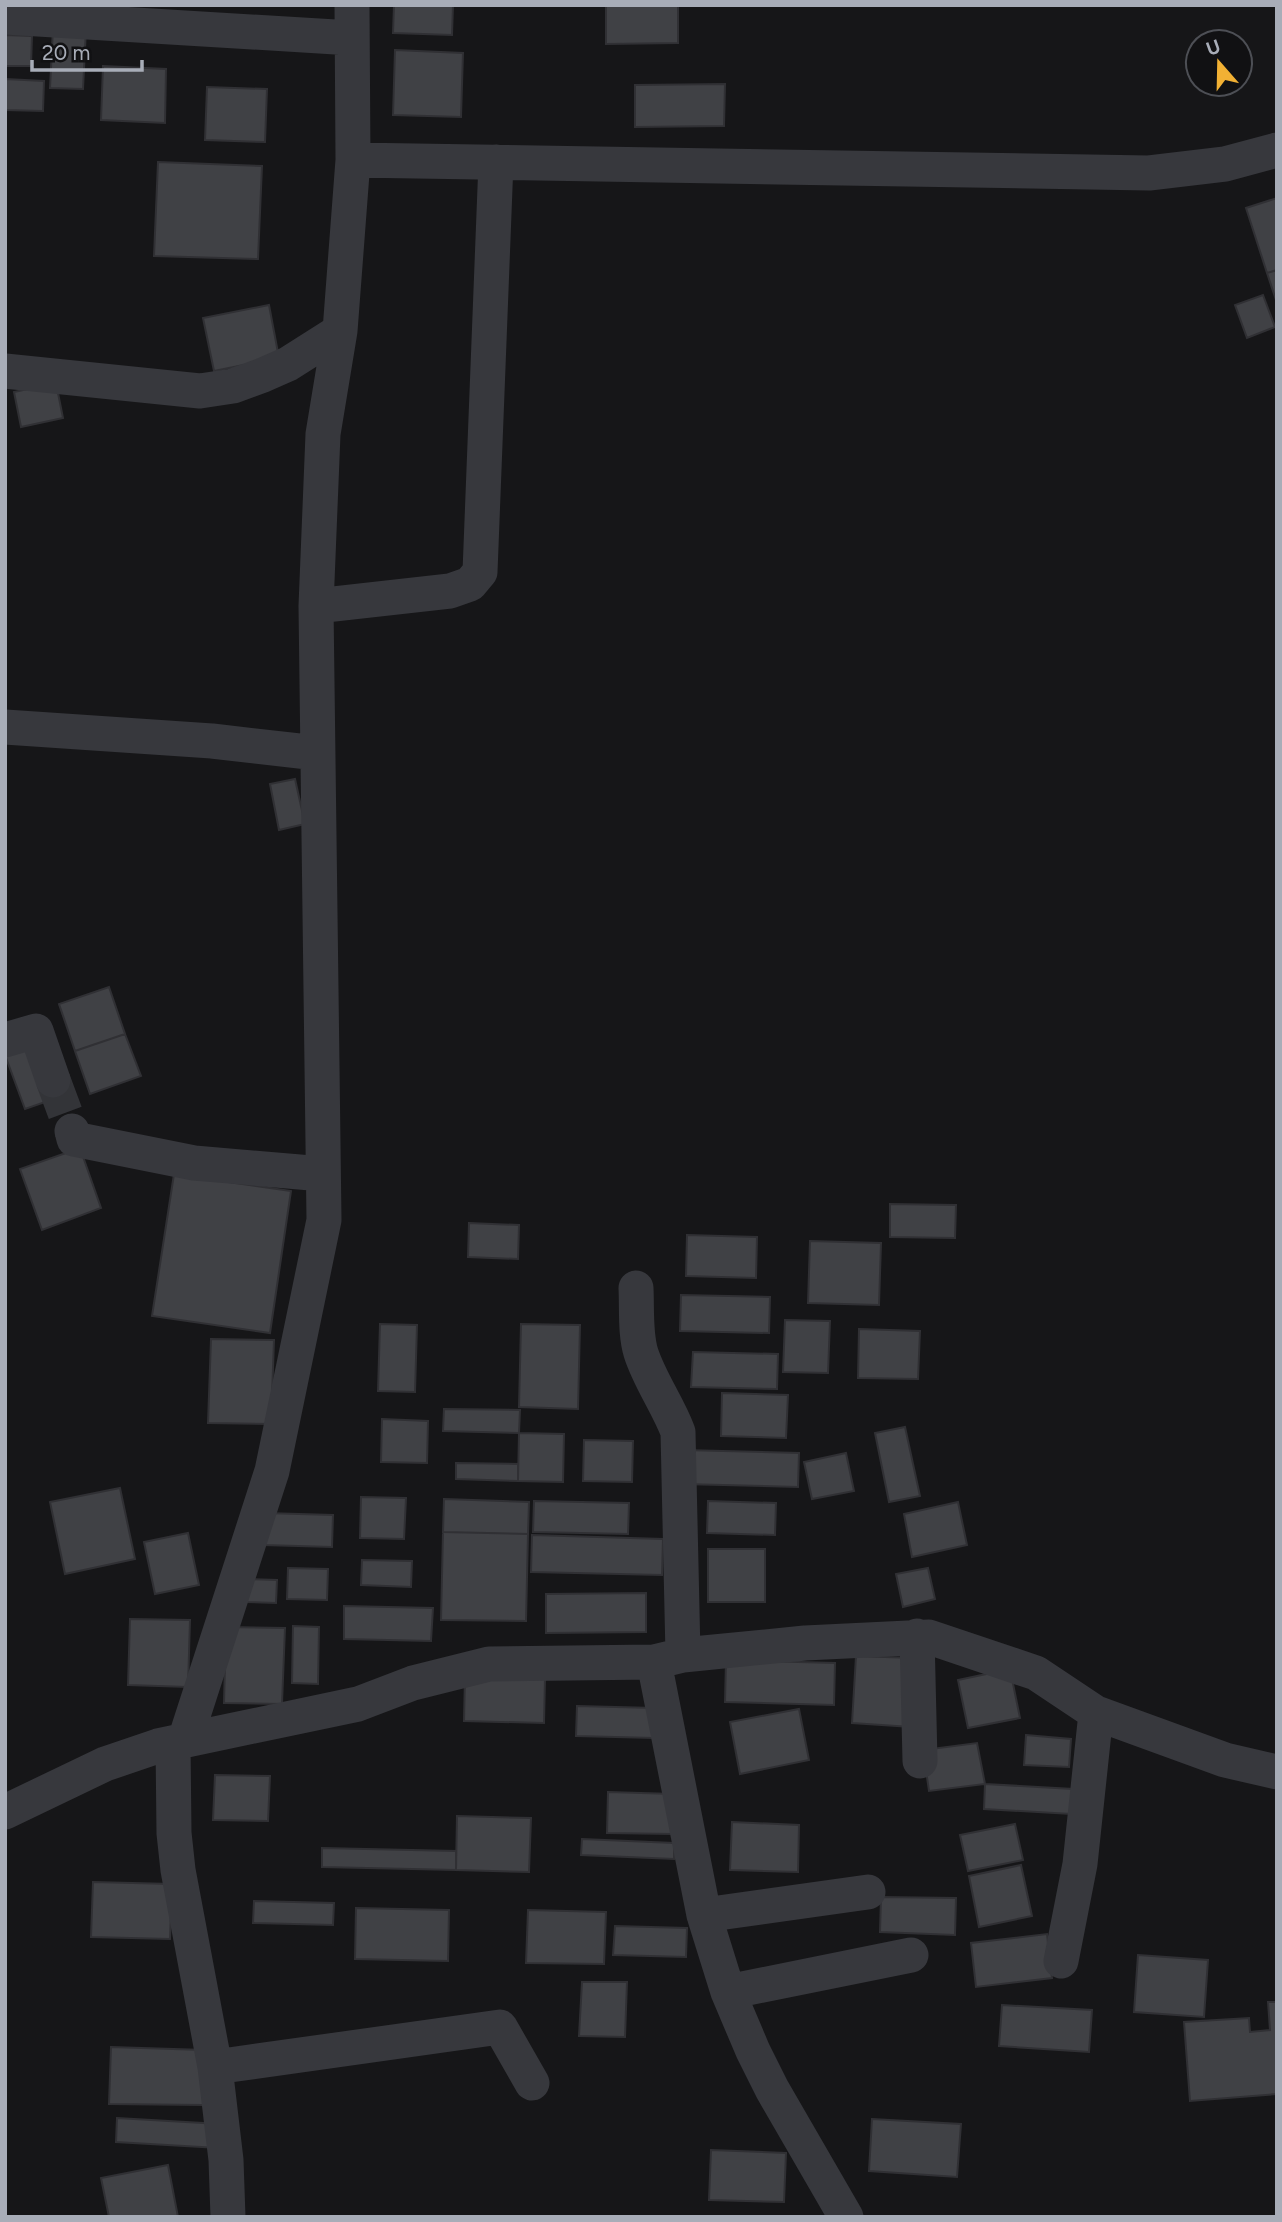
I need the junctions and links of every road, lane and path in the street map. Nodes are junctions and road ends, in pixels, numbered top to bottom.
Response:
1 (5, 17) edge
2 (352, 21) edge
3 (1277, 150) edge
4 (353, 160) junction
5 (496, 162) junction
6 (340, 331) junction
7 (5, 371) edge
8 (316, 606) junction
9 (5, 727) edge
10 (317, 753) junction
11 (32, 1032) edge
12 (53, 1080) tunnel mouth
13 (73, 1135) dead end
14 (323, 1174) junction
15 (636, 1288) dead end
16 (917, 1636) junction
17 (669, 1658) junction
18 (1097, 1713) junction
19 (179, 1742) junction
20 (920, 1761) dead end
21 (1277, 1772) edge
22 (5, 1812) edge
23 (868, 1892) dead end
24 (704, 1915) junction
25 (911, 1955) dead end
26 (1061, 1961) dead end
27 (728, 1992) junction
28 (215, 2067) junction
29 (532, 2083) dead end
30 (228, 2217) edge
31 (846, 2217) edge

1 - 2 street
2 - 4 street
3 - 5 street
4 - 5 street
4 - 6 street
5 - 8 street
6 - 7 street
6 - 8 street
8 - 10 street
9 - 10 street
10 - 14 street
11 - 12 street
13 - 14 street
14 - 19 street
15 - 17 street
16 - 17 street
16 - 18 street
16 - 20 street
17 - 19 street
17 - 24 street
18 - 21 street
18 - 26 street
19 - 22 street
19 - 28 street
23 - 24 street
24 - 27 street
25 - 27 street
27 - 31 street
28 - 29 street
28 - 30 street

